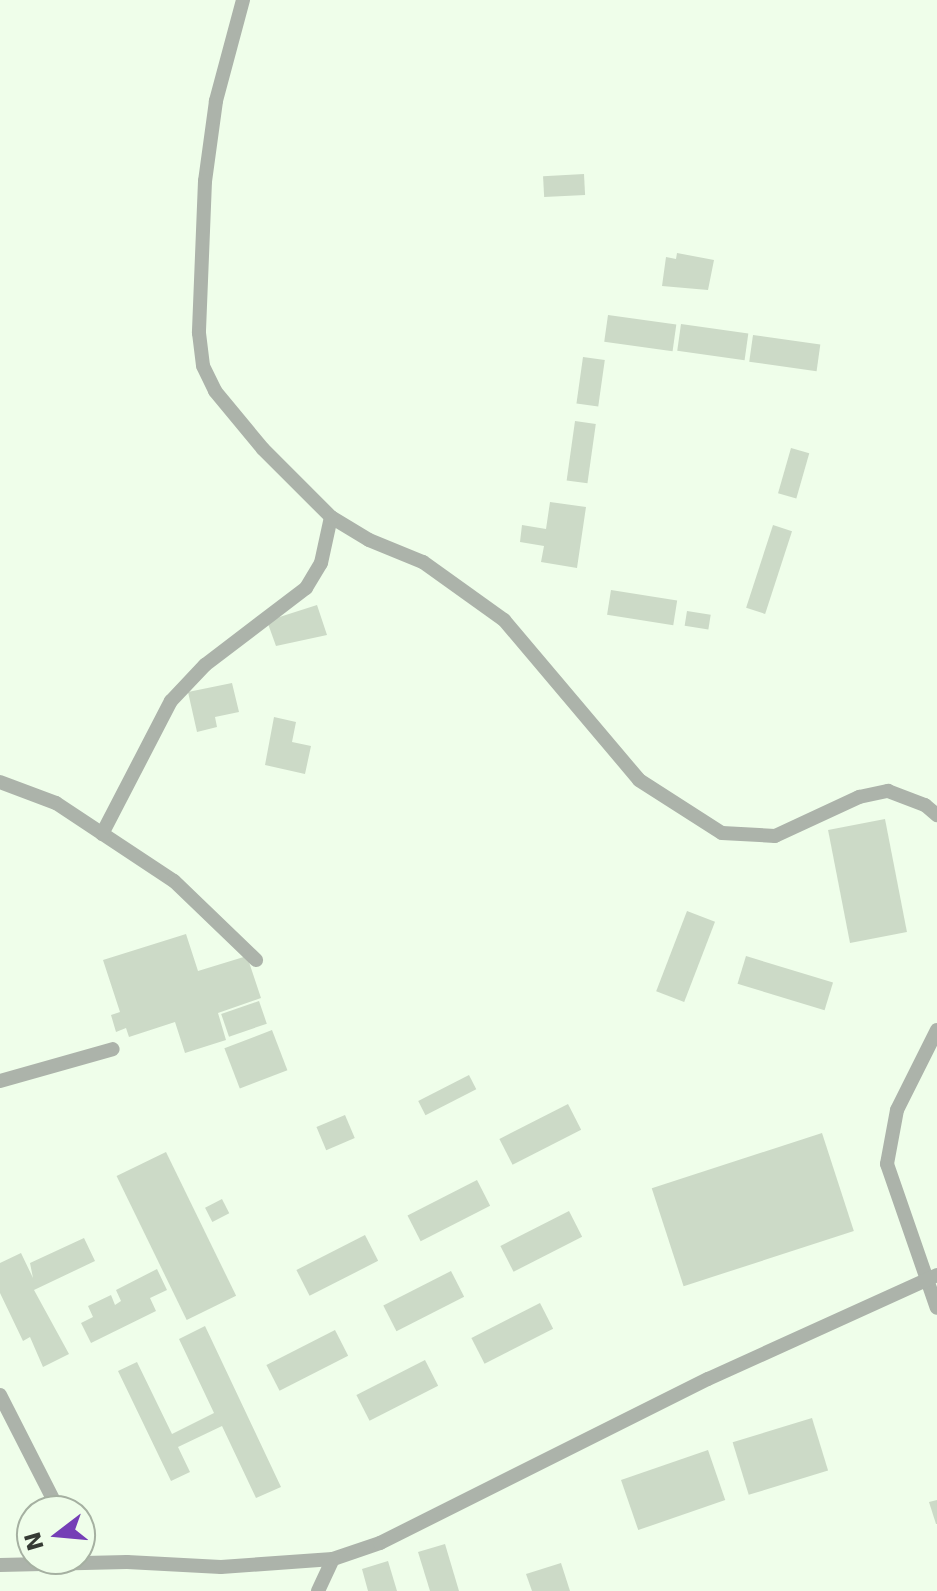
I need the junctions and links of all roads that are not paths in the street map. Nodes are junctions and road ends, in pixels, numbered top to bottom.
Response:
1 (243, 0) edge
2 (331, 517) junction
3 (0, 782) edge
4 (937, 815) edge
5 (102, 834) junction
6 (256, 960) dead end
7 (937, 1030) edge
8 (113, 1049) dead end
9 (0, 1081) edge
10 (932, 1278) edge
11 (937, 1308) edge
12 (0, 1395) edge
13 (51, 1495) edge
14 (96, 1557) edge
15 (333, 1559) junction
16 (318, 1591) edge

1 - 2 lane
2 - 4 lane
2 - 5 lane
3 - 5 lane
5 - 6 lane
7 - 10 lane
8 - 9 lane
10 - 11 lane
10 - 15 lane
12 - 13 lane
14 - 15 lane
15 - 16 lane

